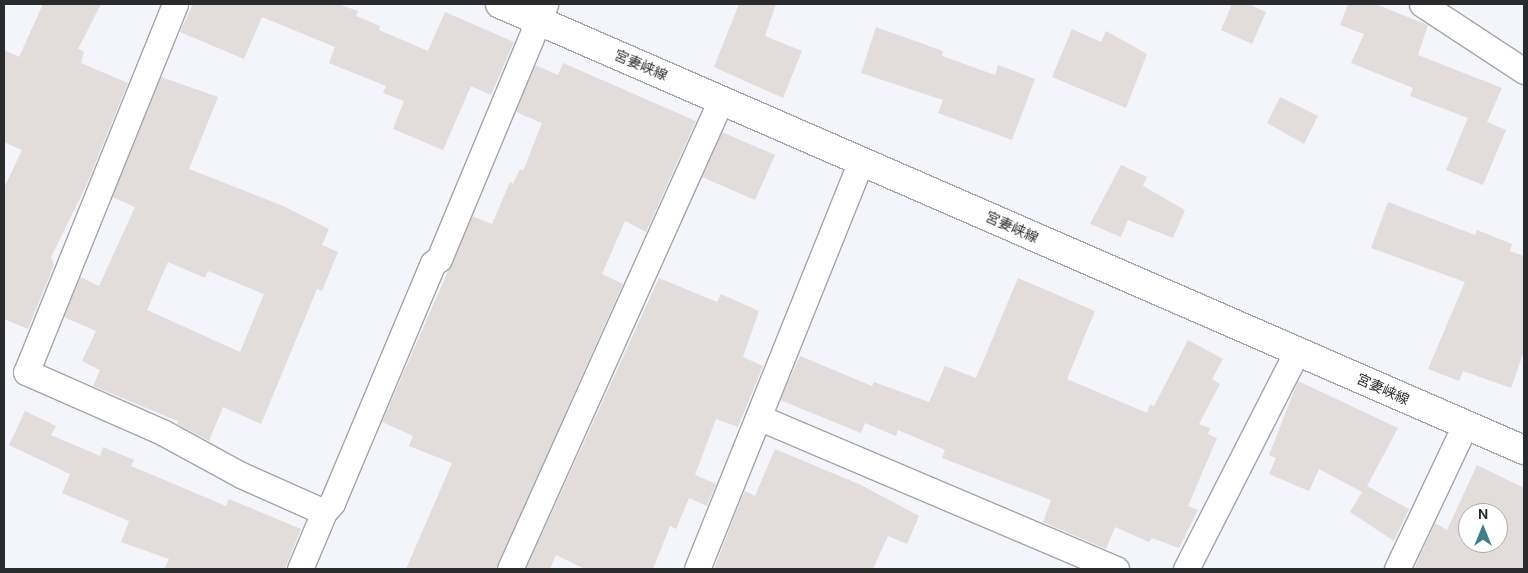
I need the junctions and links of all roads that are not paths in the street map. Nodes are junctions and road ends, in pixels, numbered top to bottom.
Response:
1 (175, 4) edge
2 (500, 4) edge
3 (1422, 4) edge
4 (542, 13) edge
5 (1524, 71) edge
6 (721, 100) junction
7 (861, 161) junction
8 (1297, 352) junction
9 (760, 418) junction
10 (1465, 425) junction
11 (1524, 450) edge
12 (324, 512) junction
13 (300, 569) edge
14 (510, 569) edge
15 (697, 569) edge
16 (1116, 569) edge
17 (1186, 569) edge
18 (1397, 569) edge

1 - 12 street
2 - 4 main road, 宮妻峡線
3 - 5 street
4 - 6 main road, 宮妻峡線
4 - 12 street
6 - 7 main road, 宮妻峡線
6 - 14 street
7 - 8 main road, 宮妻峡線
7 - 9 street
8 - 10 main road, 宮妻峡線
8 - 17 street
9 - 15 street
9 - 16 street
10 - 11 main road, 宮妻峡線
10 - 18 street
12 - 13 street

